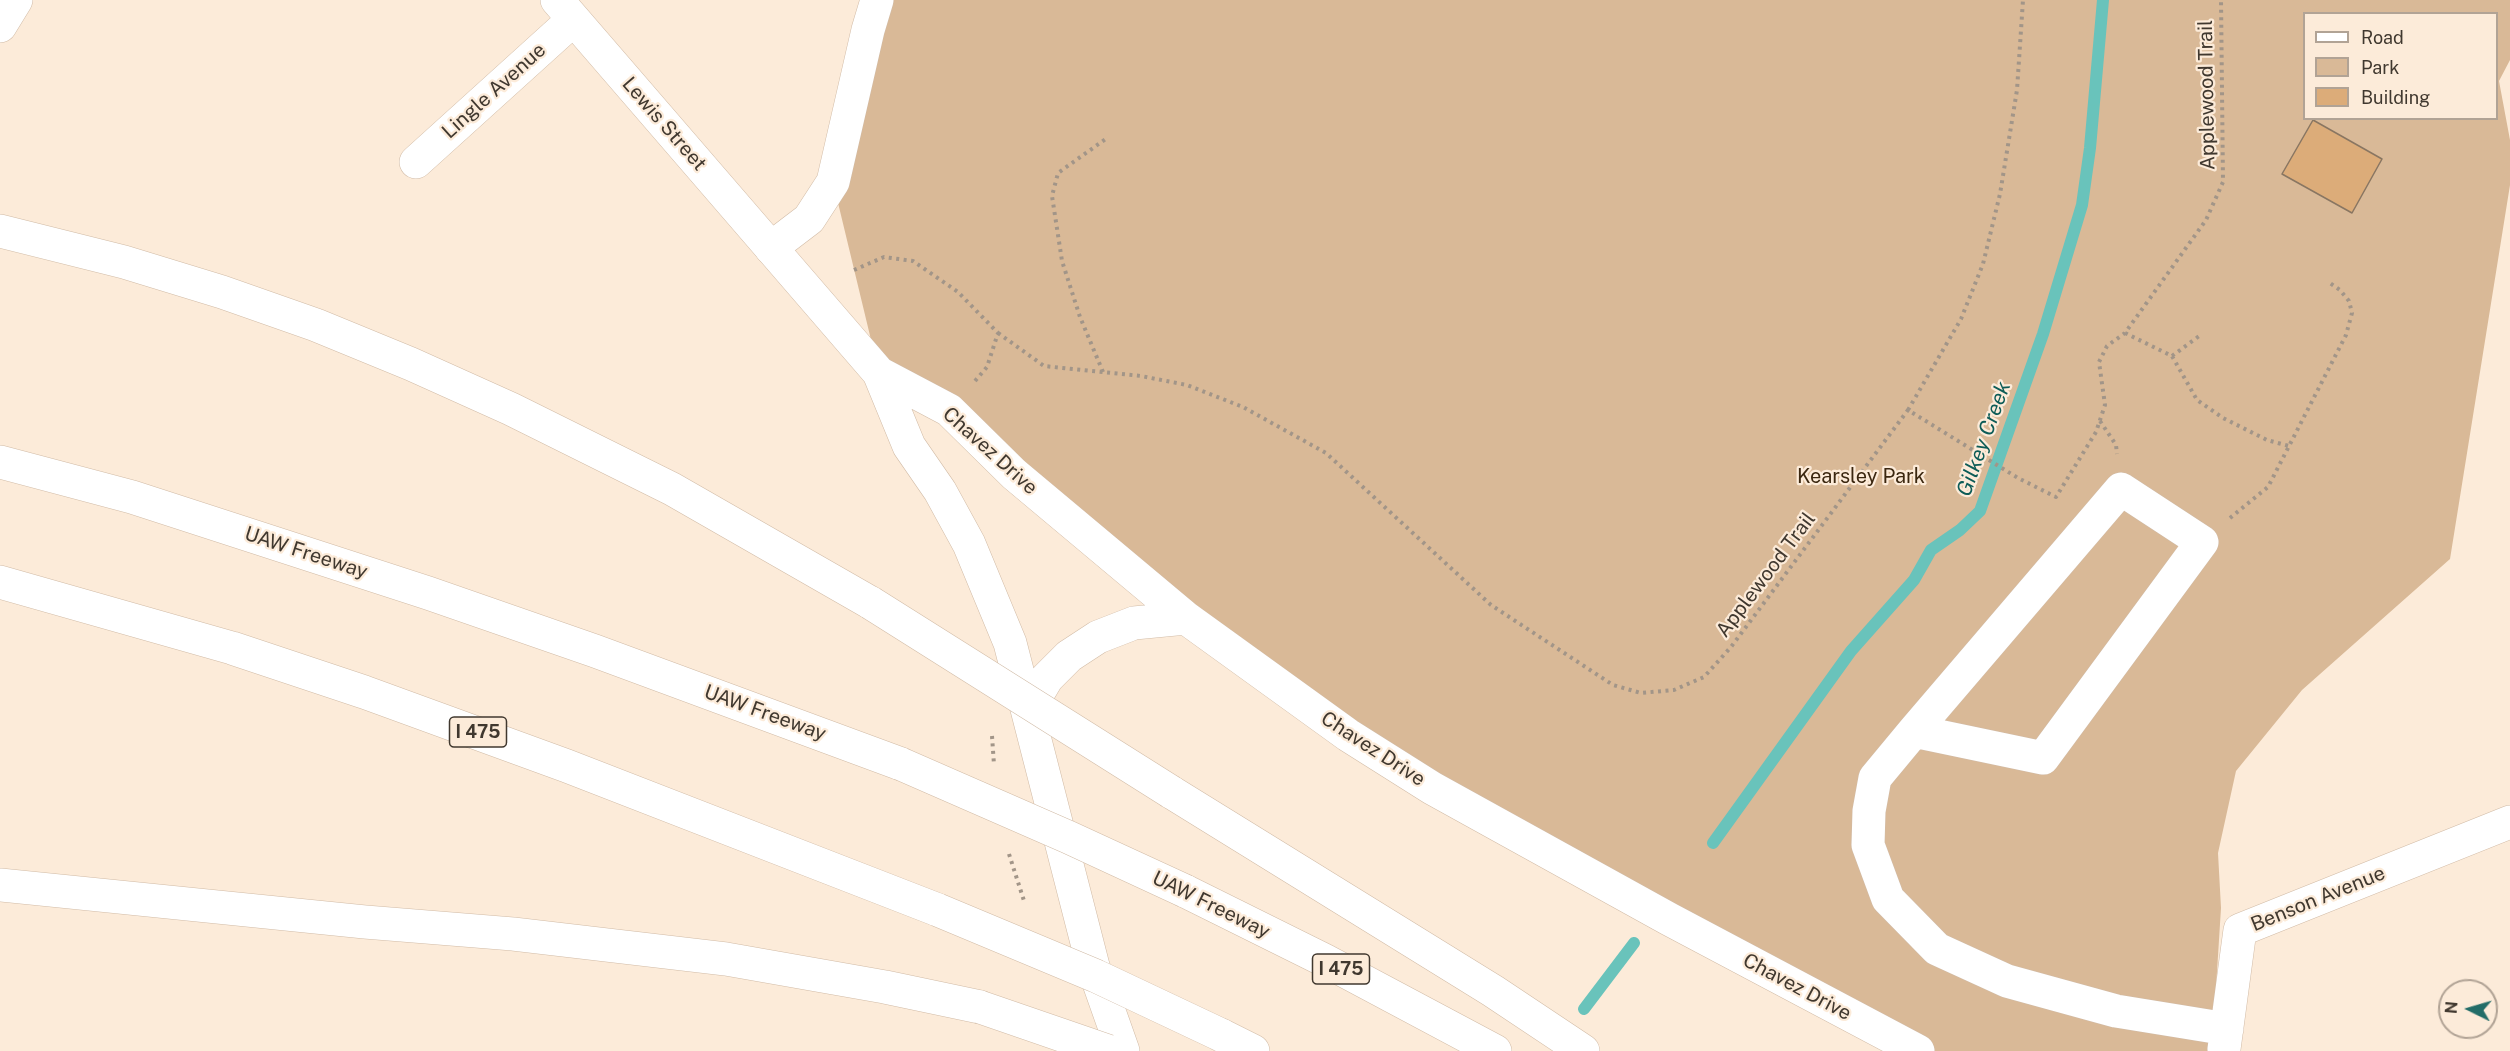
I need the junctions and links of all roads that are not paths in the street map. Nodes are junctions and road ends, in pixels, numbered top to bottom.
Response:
1 (16, 0) edge
2 (877, 0) edge
3 (565, 10) edge
4 (0, 26) edge
5 (416, 162) dead end
6 (0, 231) edge
7 (771, 248) junction
8 (879, 373) junction
9 (8, 464) edge
10 (5, 583) edge
11 (1186, 618) junction
12 (1028, 710) junction
13 (1914, 731) junction
14 (2510, 822) edge
15 (0, 885) edge
16 (2226, 1040) edge
17 (1108, 1051) edge
18 (1123, 1051) edge
19 (1252, 1051) edge
20 (1495, 1051) edge
21 (1583, 1051) edge
22 (1918, 1051) edge

1 - 4 main road
2 - 7 main road
3 - 5 main road, Lingle Avenue
3 - 7 main road, Lewis Street
6 - 21 main road, bridge
7 - 8 main road, Chavez Drive
8 - 11 main road, Chavez Drive
8 - 12 main road, Chavez Drive
9 - 20 main road, UAW Freeway / I 475, bridge
10 - 19 main road, I 475, bridge
11 - 12 main road
11 - 22 main road, Chavez Drive
12 - 18 main road, Chavez Drive
13 - 13 main road
13 - 16 main road
14 - 16 main road, Benson Avenue
15 - 17 main road, bridge

